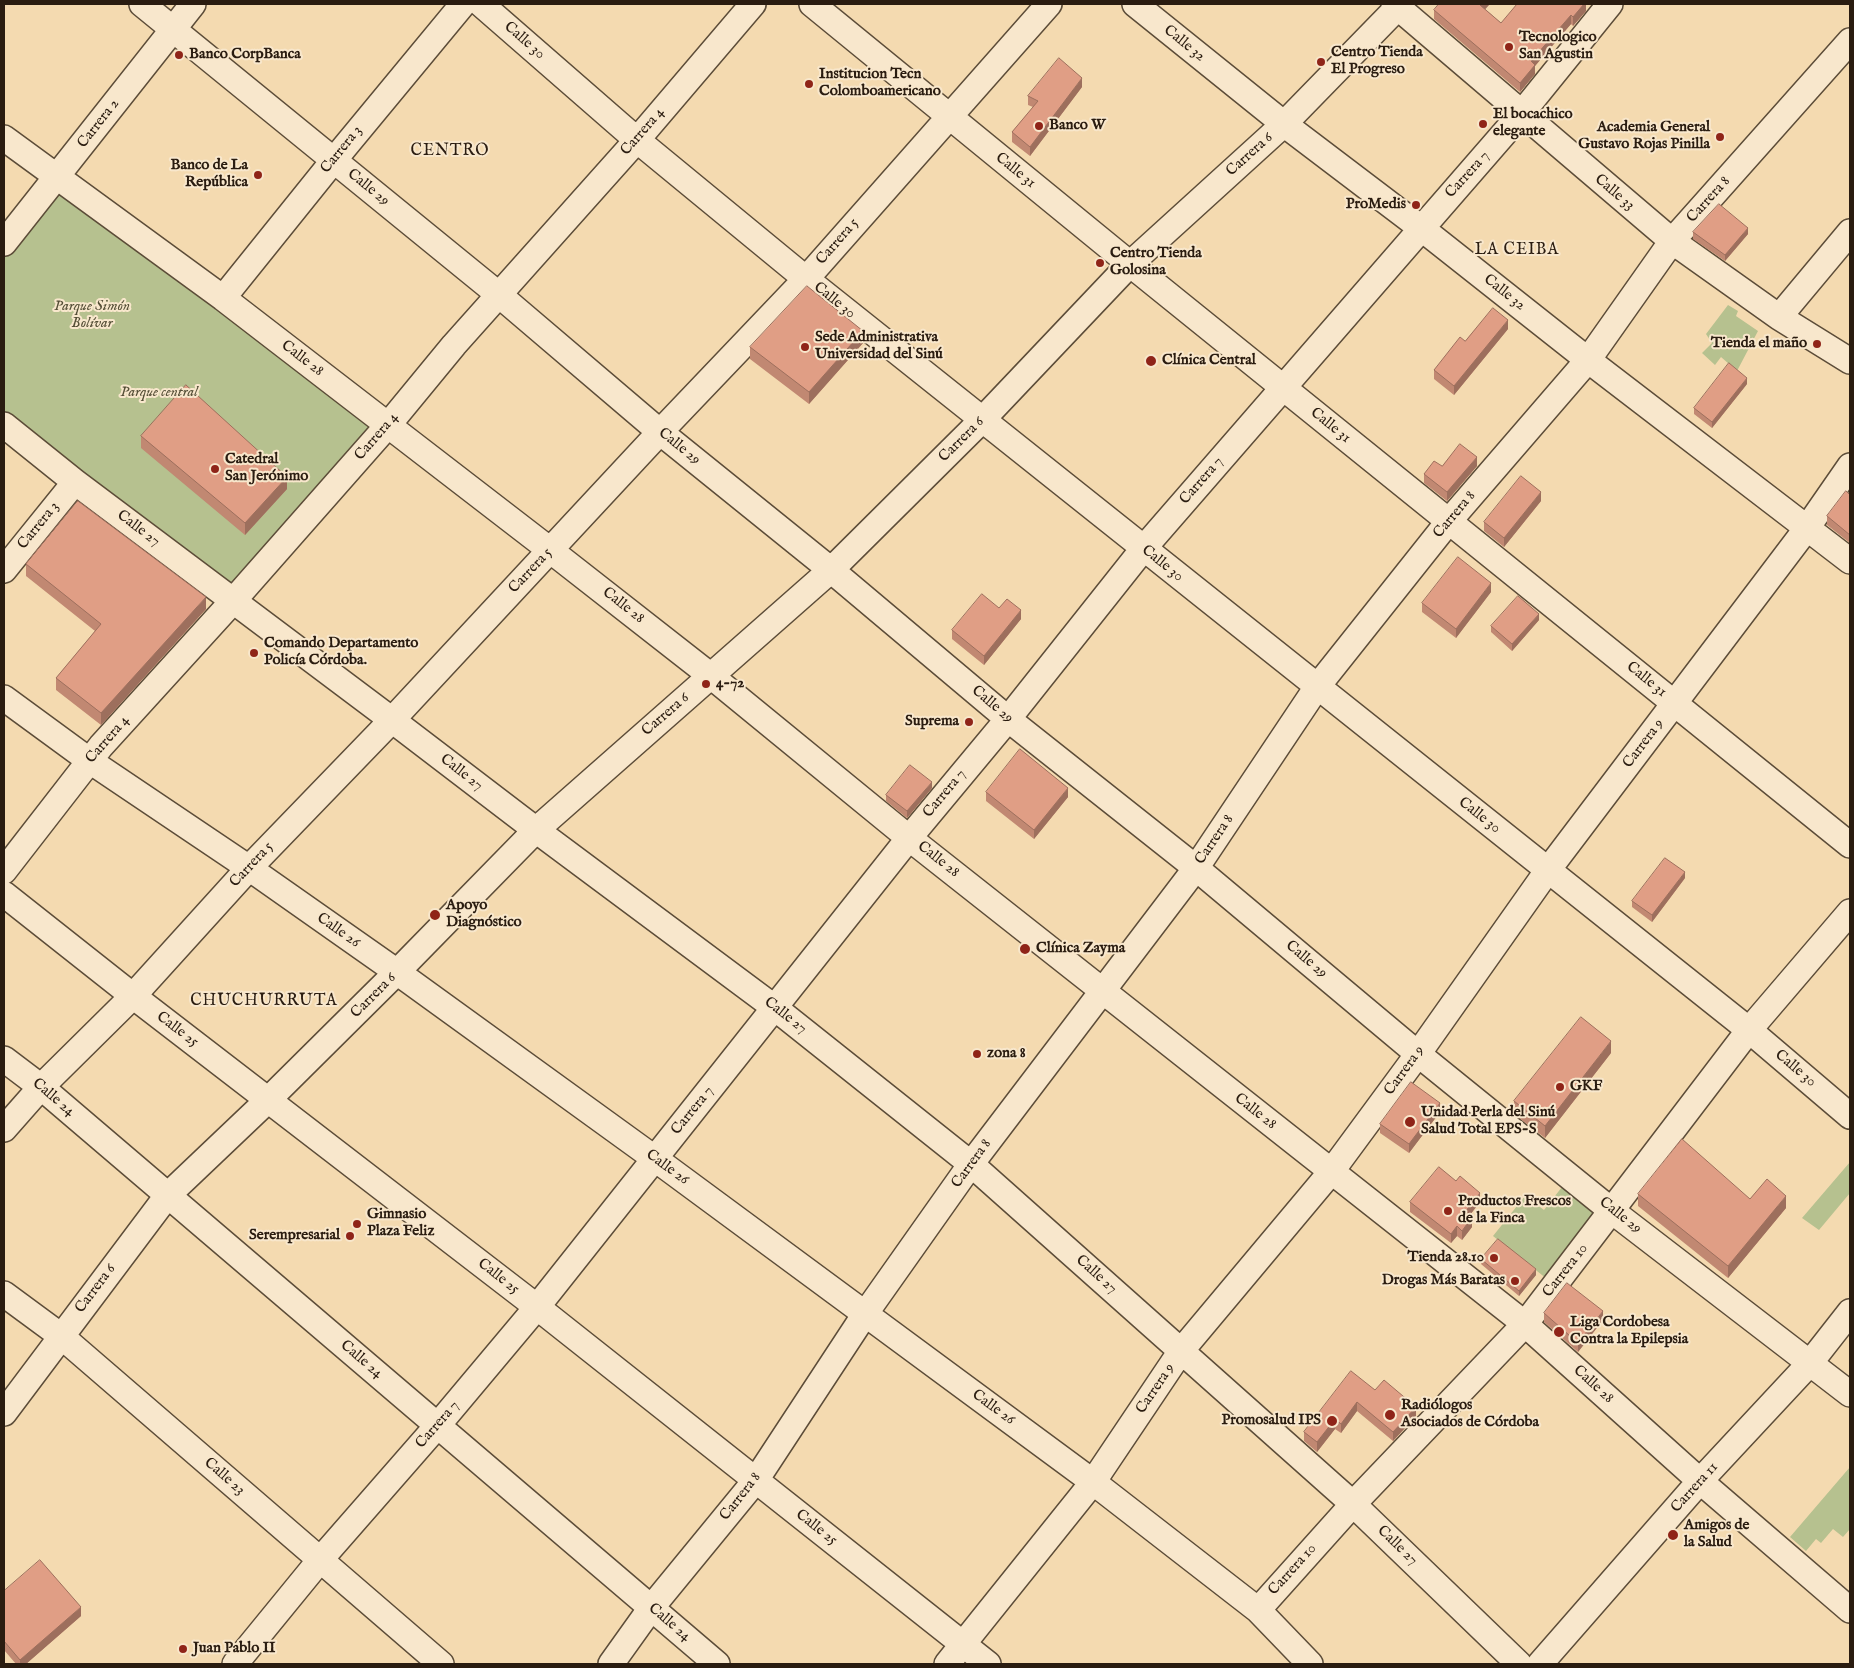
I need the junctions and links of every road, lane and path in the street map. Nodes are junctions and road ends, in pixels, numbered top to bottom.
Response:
1 (142, 4) edge
2 (193, 4) edge
3 (463, 4) edge
4 (481, 4) edge
5 (752, 4) edge
6 (812, 4) edge
7 (1049, 4) edge
8 (1135, 4) edge
9 (1610, 4) edge
10 (1398, 5) edge
11 (173, 28) junction
12 (1850, 41) edge
13 (1522, 114) junction
14 (949, 117) junction
15 (1284, 124) junction
16 (4, 138) edge
17 (637, 140) junction
18 (334, 160) junction
19 (57, 177) junction
20 (1421, 228) junction
21 (1850, 232) edge
22 (1672, 241) junction
23 (4, 243) edge
24 (1130, 264) junction
25 (806, 279) junction
26 (498, 294) junction
27 (222, 298) junction
28 (1779, 317) junction
29 (1588, 360) junction
30 (1850, 361) edge
31 (1282, 387) junction
32 (982, 420) junction
33 (389, 424) junction
34 (4, 425) edge
35 (660, 432) junction
36 (1850, 466) edge
37 (75, 482) junction
38 (1449, 521) junction
39 (1807, 528) junction
40 (1143, 549) junction
41 (550, 550) junction
42 (1850, 561) edge
43 (4, 570) edge
44 (831, 570) junction
45 (233, 601) junction
46 (711, 676) junction
47 (1317, 687) junction
48 (4, 698) edge
49 (1675, 703) junction
50 (1008, 718) junction
51 (392, 720) junction
52 (90, 761) junction
53 (536, 830) junction
54 (909, 838) junction
55 (1850, 845) edge
56 (248, 868) junction
57 (1196, 868) junction
58 (1548, 870) junction
59 (4, 871) edge
60 (4, 894) edge
61 (1850, 912) edge
62 (397, 972) junction
63 (1103, 990) junction
64 (133, 996) junction
65 (776, 1008) junction
66 (1749, 1030) junction
67 (1418, 1054) junction
68 (4, 1059) edge
69 (41, 1087) junction
70 (268, 1100) junction
71 (1850, 1116) edge
72 (4, 1129) edge
73 (654, 1158) junction
74 (971, 1164) junction
75 (1331, 1172) junction
76 (167, 1196) junction
77 (1612, 1211) junction
78 (4, 1294) edge
79 (537, 1307) junction
80 (1850, 1312) edge
81 (865, 1314) junction
82 (1525, 1324) junction
83 (61, 1336) junction
84 (1181, 1351) junction
85 (1810, 1363) junction
86 (1850, 1394) edge
87 (4, 1413) edge
88 (438, 1425) junction
89 (756, 1480) junction
90 (1700, 1481) junction
91 (1093, 1482) junction
92 (1353, 1504) junction
93 (320, 1560) junction
94 (651, 1608) junction
95 (1258, 1610) junction
96 (1850, 1610) edge
97 (963, 1644) junction
98 (236, 1664) edge
99 (441, 1664) edge
100 (611, 1664) edge
101 (717, 1664) edge
102 (947, 1664) edge
103 (988, 1664) edge
104 (1310, 1664) edge
105 (1519, 1664) edge
106 (1540, 1664) edge

1 - 11 street, Calle 29
2 - 11 street, Carrera 2
3 - 18 street, Carrera 3
4 - 17 street, Calle 30
5 - 17 street, Carrera 4
6 - 14 street, Calle 31
7 - 14 street, Carrera 5
8 - 15 street, Calle 32
9 - 13 street, Carrera 7
10 - 13 street, Calle 33
10 - 15 street, Carrera 6
11 - 18 street, Calle 29
11 - 19 street, Carrera 2
12 - 22 street, Carrera 8
13 - 20 street, Carrera 7
13 - 22 street, Calle 33
14 - 24 street, Calle 31
14 - 25 street, Carrera 5
15 - 20 street, Calle 32
15 - 24 street, Carrera 6
16 - 19 street, Calle 28
17 - 25 street, Calle 30
17 - 26 street, Carrera 4
18 - 26 street, Calle 29
18 - 27 street, Carrera 3
19 - 23 street, Carrera 2
19 - 27 street, Calle 28
20 - 29 street, Calle 32
20 - 31 street, Carrera 7
21 - 28 street
22 - 28 street, Calle 33
22 - 29 street, Carrera 8
24 - 31 street, Calle 31
24 - 32 street, Carrera 6
25 - 32 street, Calle 30
25 - 35 street, Carrera 5
26 - 33 street, Carrera 4
26 - 35 street, Calle 29
27 - 33 street, Calle 28
28 - 30 street, Calle 33
29 - 38 street, Carrera 8
29 - 39 street, Calle 32
31 - 38 street, Calle 31
31 - 40 street, Carrera 7
32 - 40 street, Calle 30
32 - 44 street, Carrera 6
33 - 41 street, Calle 28
33 - 45 street, Carrera 4
34 - 37 street, Calle 27
35 - 41 street, Carrera 5
35 - 44 street, Calle 29
36 - 39 street, Carrera 9
37 - 43 street, Carrera 3
37 - 45 street, Calle 27
38 - 47 street, Carrera 8
38 - 49 street, Calle 31
39 - 42 street, Calle 32
39 - 49 street, Carrera 9
40 - 47 street, Calle 30
40 - 50 street, Carrera 7
41 - 46 street, Calle 28
41 - 51 street, Carrera 5
44 - 46 street, Carrera 6
44 - 50 street, Calle 29
45 - 51 street, Calle 27
45 - 52 street, Carrera 4
46 - 53 street, Carrera 6
46 - 54 street, Calle 28
47 - 57 street, Carrera 8
47 - 58 street, Calle 30
48 - 52 street, Calle 26
49 - 55 street, Calle 31
49 - 58 street, Carrera 9
50 - 54 street, Carrera 7
50 - 57 street, Calle 29
51 - 53 street, Calle 27
51 - 56 street, Carrera 5
52 - 56 street, Calle 26
52 - 59 street, Carrera 4
53 - 62 street, Carrera 6
53 - 65 street, Calle 27
54 - 63 street, Calle 28
54 - 65 street, Carrera 7
56 - 62 street, Calle 26
56 - 64 street, Carrera 5
57 - 63 street, Carrera 8
57 - 67 street, Calle 29
58 - 66 street, Calle 30
58 - 67 street, Carrera 9
60 - 64 street, Calle 25
61 - 66 street, Carrera 10
62 - 70 street, Carrera 6
62 - 73 street, Calle 26
63 - 74 street, Carrera 8
63 - 75 street, Calle 28
64 - 69 street, Carrera 5
64 - 70 street, Calle 25
65 - 73 street, Carrera 7
65 - 74 street, Calle 27
66 - 71 street, Calle 30
66 - 77 street, Carrera 10
67 - 75 street, Carrera 9
67 - 77 street, Calle 29
68 - 69 street, Calle 24
69 - 72 street, Carrera 5
69 - 76 street, Calle 24
70 - 76 street, Carrera 6
70 - 79 street, Calle 25
73 - 79 street, Carrera 7
73 - 81 street, Calle 26
74 - 81 street, Carrera 8
74 - 84 street, Calle 27
75 - 82 street, Calle 28
75 - 84 street, Carrera 9
76 - 83 street, Carrera 6
76 - 88 street, Calle 24
77 - 82 street, Carrera 10
77 - 85 street, Calle 29
78 - 83 street, Calle 23
79 - 88 street, Carrera 7
79 - 89 street, Calle 25
80 - 85 street, Carrera 11
81 - 89 street, Carrera 8
81 - 91 street, Calle 26
82 - 90 street, Calle 28
82 - 92 street, Carrera 10
83 - 87 street, Carrera 6
83 - 93 street, Calle 23
84 - 91 street, Carrera 9
84 - 92 street, Calle 27
85 - 86 street, Calle 29
85 - 90 street, Carrera 11
88 - 93 street, Carrera 7
88 - 94 street, Calle 24
89 - 94 street, Carrera 8
89 - 97 street, Calle 25
90 - 96 street, Calle 28
90 - 106 street, Carrera 11
91 - 95 street, Calle 26
91 - 97 street, Carrera 9
92 - 95 street, Carrera 10
92 - 105 street, Calle 27
93 - 98 street, Carrera 7
93 - 99 street, Calle 23
94 - 100 street, Carrera 8
94 - 101 street, Calle 24
95 - 104 street, Calle 26
97 - 102 street, Carrera 9
97 - 103 street, Calle 25

